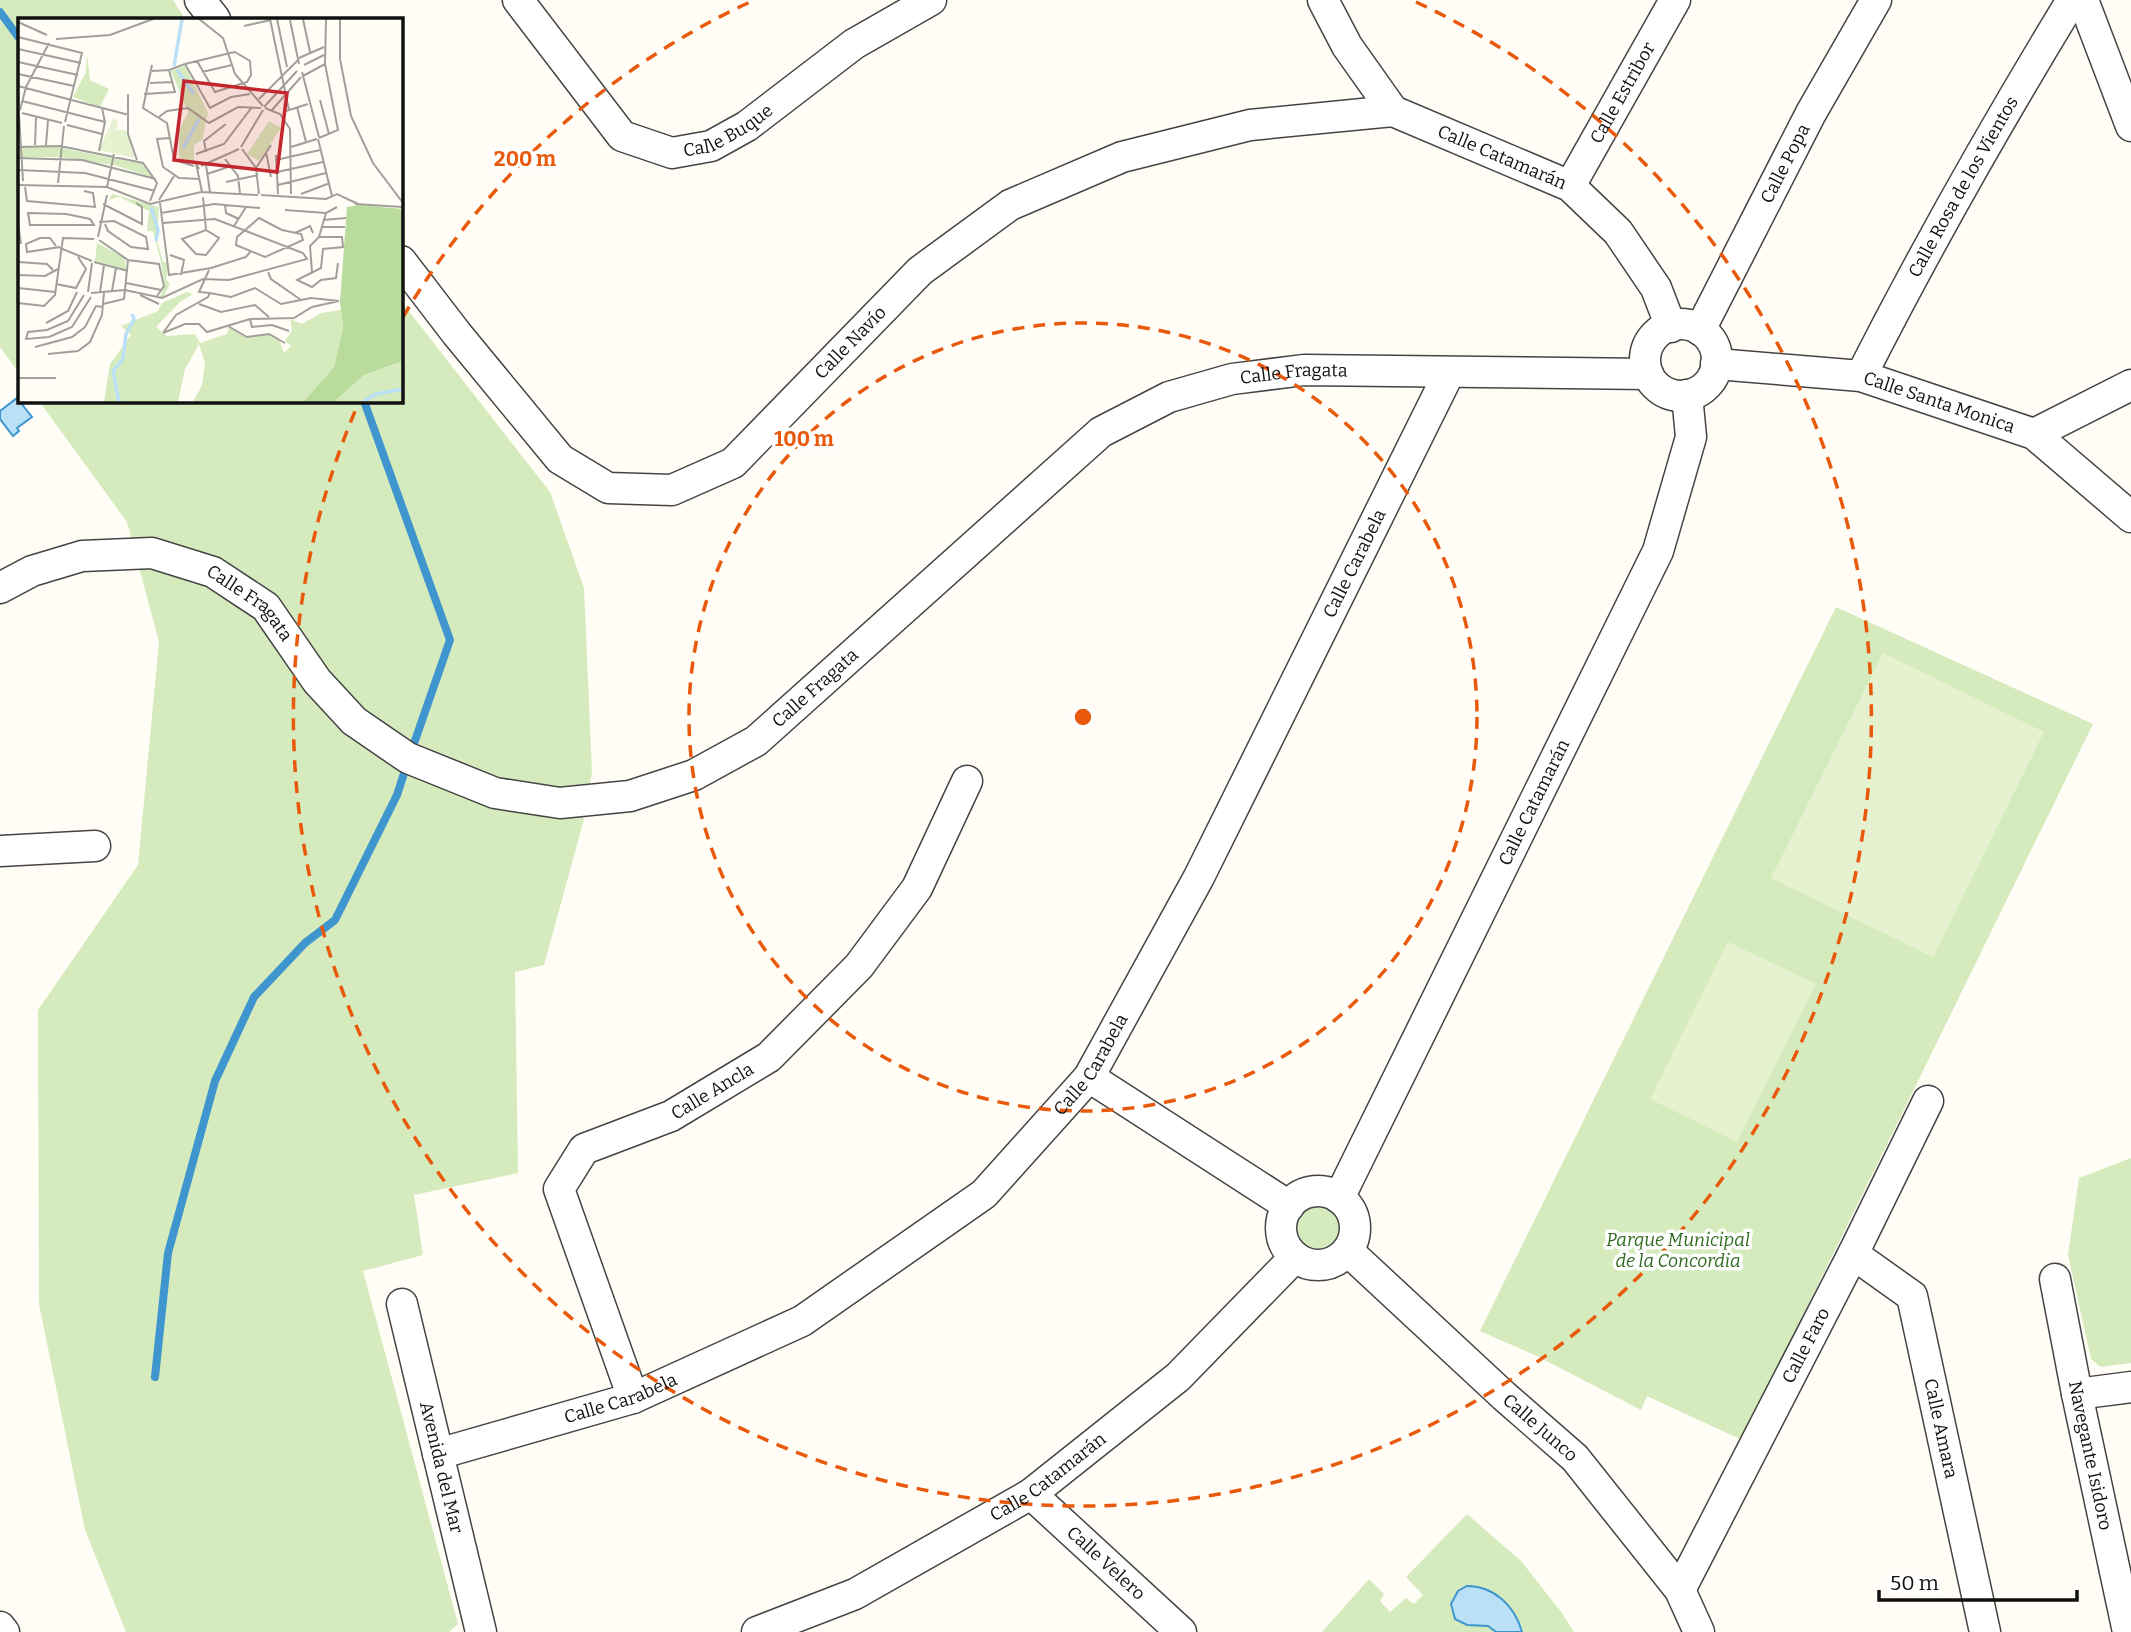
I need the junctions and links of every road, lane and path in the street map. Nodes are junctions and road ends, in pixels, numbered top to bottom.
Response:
1 (200, 0) edge
2 (518, 0) edge
3 (931, 0) edge
4 (1322, 0) edge
5 (1675, 0) edge
6 (1876, 0) edge
7 (2072, 0) edge
8 (2083, 0) edge
9 (214, 18) edge
10 (1393, 111) junction
11 (2131, 126) edge
12 (1570, 186) junction
13 (402, 262) edge
14 (1686, 328) junction
15 (1716, 364) junction
16 (1449, 373) junction
17 (1648, 374) junction
18 (1861, 376) junction
19 (2131, 385) edge
20 (1687, 395) junction
21 (2034, 434) junction
22 (2131, 517) edge
23 (0, 588) edge
24 (967, 781) dead end
25 (95, 846) dead end
26 (0, 850) edge
27 (1089, 1077) junction
28 (1928, 1101) dead end
29 (1339, 1198) junction
30 (1289, 1206) junction
31 (1348, 1251) junction
32 (1853, 1254) junction
33 (1295, 1257) junction
34 (2056, 1279) dead end
35 (402, 1304) dead end
36 (2131, 1387) edge
37 (2077, 1394) junction
38 (633, 1398) junction
39 (438, 1454) junction
40 (1031, 1494) junction
41 (1680, 1590) junction
42 (0, 1627) edge
43 (1169, 1629) edge
44 (4, 1632) edge
45 (481, 1632) edge
46 (757, 1632) edge
47 (1699, 1632) edge
48 (1985, 1632) edge
49 (2128, 1632) edge

1 - 9 street
2 - 3 street, Calle Buque
4 - 10 street
5 - 12 street, Calle Estribor
6 - 14 street, Calle Popa
7 - 18 street, Calle Rosa de los Vientos
8 - 11 street
10 - 12 street, Calle Catamarán
10 - 13 street, Calle Navío
12 - 14 street, Calle Catamarán
14 - 15 street
14 - 17 street
15 - 18 street, Calle Santa Monica
15 - 20 street
16 - 17 street, Calle Fragata
16 - 23 street, Calle Fragata
16 - 27 street, Calle Carabela
17 - 20 street
18 - 21 street, Calle Santa Monica
19 - 21 street
20 - 29 street, Calle Catamarán
21 - 22 street, Calle Santa Monica
24 - 38 street, Calle Ancla
25 - 26 street
27 - 30 street
27 - 38 street, Calle Carabela
28 - 32 street, Calle Faro
29 - 30 street
29 - 31 street
30 - 33 street
31 - 33 street
31 - 41 street, Calle Junco
32 - 41 street, Calle Faro
32 - 48 street, Calle Amara
33 - 40 street, Calle Catamarán
34 - 37 street, Navegante Isidoro
35 - 39 street, Avenida del Mar
36 - 37 street
37 - 49 street, Navegante Isidoro
38 - 39 street, Calle Carabela
39 - 45 street, Avenida del Mar
40 - 43 street, Calle Velero
40 - 46 street, Calle Catamarán
41 - 47 street, Calle Junco
42 - 44 street

